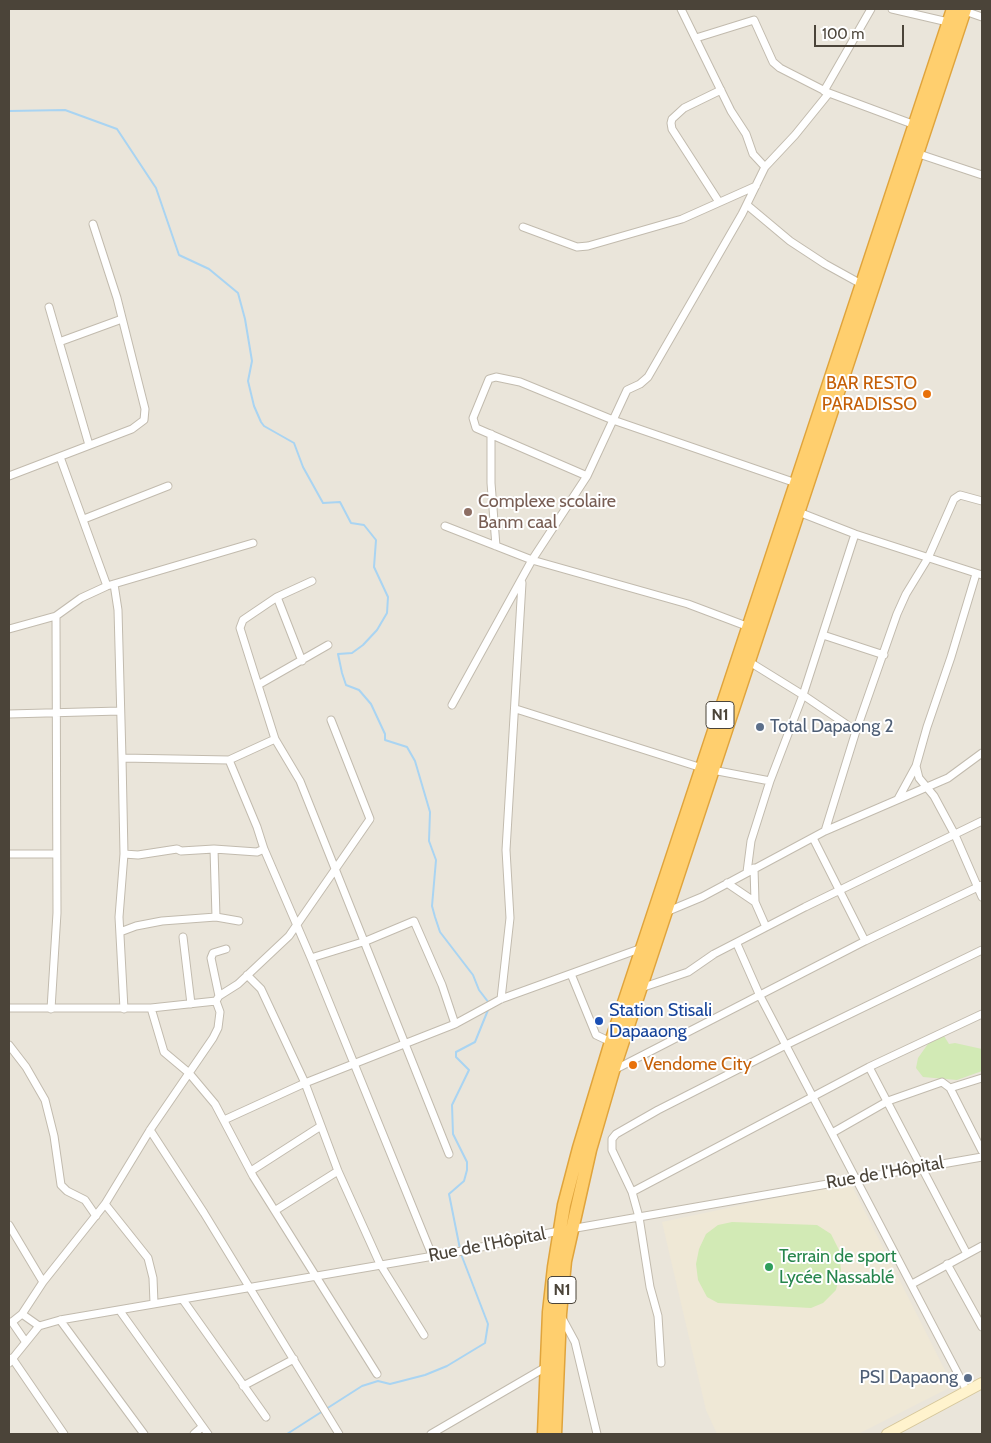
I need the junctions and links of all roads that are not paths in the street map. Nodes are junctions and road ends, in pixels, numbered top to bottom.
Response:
1 (681, 9) edge
2 (871, 9) edge
3 (892, 9) edge
4 (960, 9) edge
5 (982, 17) edge
6 (948, 22) junction
7 (696, 38) junction
8 (721, 90) junction
9 (826, 92) junction
10 (915, 125) junction
11 (912, 152) junction
12 (765, 167) junction
13 (982, 175) edge
14 (756, 186) junction
15 (719, 202) junction
16 (747, 205) junction
17 (93, 224) dead end
18 (523, 228) dead end
19 (863, 285) junction
20 (49, 308) dead end
21 (122, 319) junction
22 (59, 342) junction
23 (614, 420) junction
24 (491, 434) junction
25 (89, 445) junction
26 (60, 457) junction
27 (9, 476) edge
28 (587, 476) junction
29 (796, 483) junction
30 (168, 486) dead end
31 (982, 501) edge
32 (793, 510) junction
33 (84, 519) junction
34 (445, 526) dead end
35 (855, 534) junction
36 (253, 543) dead end
37 (496, 546) junction
38 (928, 558) junction
39 (532, 560) junction
40 (979, 574) edge
41 (312, 581) dead end
42 (522, 581) junction
43 (110, 585) junction
44 (277, 597) junction
45 (56, 616) junction
46 (750, 627) junction
47 (9, 629) edge
48 (823, 635) junction
49 (328, 645) dead end
50 (884, 655) junction
51 (743, 659) junction
52 (302, 661) junction
53 (258, 685) junction
54 (803, 695) junction
55 (452, 705) dead end
56 (516, 708) junction
57 (120, 711) junction
58 (58, 712) junction
59 (9, 714) edge
60 (331, 720) dead end
61 (856, 731) junction
62 (275, 739) junction
63 (982, 753) edge
64 (122, 758) junction
65 (229, 760) junction
66 (916, 766) junction
67 (707, 769) junction
68 (770, 781) junction
69 (927, 787) junction
70 (898, 799) junction
71 (982, 821) edge
72 (825, 830) junction
73 (955, 835) junction
74 (813, 838) junction
75 (214, 849) junction
76 (264, 849) junction
77 (9, 854) edge
78 (56, 854) junction
79 (124, 854) junction
80 (335, 870) junction
81 (750, 870) junction
82 (727, 883) junction
83 (980, 887) edge
84 (839, 890) junction
85 (982, 897) edge
86 (755, 902) junction
87 (661, 912) junction
88 (216, 917) junction
89 (239, 921) dead end
90 (297, 926) junction
91 (766, 927) junction
92 (120, 932) junction
93 (183, 937) dead end
94 (366, 941) junction
95 (865, 941) junction
96 (736, 944) junction
97 (226, 948) dead end
98 (642, 948) junction
99 (982, 950) edge
100 (311, 958) junction
101 (247, 974) junction
102 (571, 974) junction
103 (641, 988) junction
104 (760, 996) junction
105 (218, 999) junction
106 (501, 999) junction
107 (191, 1004) junction
108 (9, 1008) edge
109 (150, 1008) junction
110 (52, 1009) junction
111 (124, 1009) junction
112 (982, 1014) edge
113 (455, 1024) junction
114 (611, 1042) junction
115 (406, 1043) junction
116 (9, 1045) edge
117 (786, 1045) junction
118 (354, 1064) junction
119 (869, 1067) junction
120 (613, 1071) junction
121 (189, 1073) junction
122 (982, 1078) edge
123 (304, 1083) junction
124 (950, 1088) junction
125 (814, 1096) junction
126 (888, 1101) junction
127 (224, 1120) junction
128 (321, 1126) junction
129 (150, 1130) junction
130 (832, 1133) junction
131 (982, 1151) edge
132 (449, 1154) dead end
133 (982, 1157) edge
134 (921, 1166) junction
135 (250, 1171) junction
136 (338, 1171) junction
137 (854, 1178) junction
138 (632, 1192) junction
139 (105, 1204) junction
140 (276, 1210) junction
141 (96, 1216) junction
142 (639, 1217) junction
143 (9, 1226) edge
144 (565, 1230) junction
145 (982, 1246) edge
146 (967, 1254) junction
147 (432, 1255) junction
148 (380, 1264) junction
149 (947, 1264) junction
150 (316, 1275) junction
151 (43, 1282) junction
152 (912, 1284) junction
153 (249, 1287) junction
154 (183, 1300) junction
155 (154, 1303) junction
156 (120, 1311) junction
157 (22, 1314) junction
158 (560, 1314) junction
159 (60, 1320) junction
160 (11, 1322) edge
161 (39, 1326) junction
162 (982, 1327) edge
163 (424, 1334) dead end
164 (25, 1341) junction
165 (294, 1359) junction
166 (11, 1361) edge
167 (661, 1363) dead end
168 (546, 1366) junction
169 (378, 1374) dead end
170 (982, 1383) edge
171 (242, 1386) junction
172 (967, 1391) junction
173 (266, 1417) dead end
174 (202, 1427) junction
175 (335, 1427) junction
176 (64, 1434) edge
177 (144, 1434) edge
178 (194, 1434) edge
179 (208, 1434) edge
180 (332, 1434) edge
181 (340, 1434) edge
182 (431, 1434) edge
183 (544, 1434) edge
184 (555, 1434) edge
185 (597, 1434) edge
186 (888, 1434) edge

1 - 7 street
2 - 9 street
3 - 6 street
4 - 5 street
4 - 6 highway, N1
4 - 11 highway, N1
6 - 10 highway, N1
7 - 8 street
7 - 9 street
8 - 12 street
8 - 15 street
9 - 10 street
9 - 12 street
10 - 11 highway, N1
11 - 13 street
11 - 19 highway, N1
11 - 32 highway, N1
12 - 14 street
14 - 15 street
14 - 16 street
15 - 18 street
16 - 19 street
16 - 23 street
17 - 21 street
19 - 29 highway, N1
20 - 22 street
21 - 22 street
21 - 25 street
22 - 25 street
23 - 24 street
23 - 28 street
23 - 29 street
24 - 28 street
24 - 37 street
25 - 26 street
26 - 27 street
26 - 33 street
28 - 39 street
29 - 32 highway, N1
30 - 33 street
31 - 38 street
32 - 35 street
32 - 46 highway, N1
32 - 51 highway, N1
33 - 43 street
34 - 37 street
35 - 38 street
35 - 48 street
36 - 43 street
37 - 39 street
38 - 40 street
38 - 50 street
39 - 42 street
39 - 46 street
40 - 66 street
41 - 44 street
42 - 55 street
42 - 56 street
43 - 45 street
43 - 57 street
44 - 52 street
44 - 53 street
45 - 47 street
45 - 58 street
46 - 51 highway, N1
48 - 50 street
48 - 54 street
49 - 52 street
50 - 61 street
51 - 54 street
51 - 67 highway, N1
52 - 53 street
53 - 62 street
54 - 61 street
54 - 68 street
56 - 67 street
56 - 106 street
57 - 58 street
57 - 64 street
58 - 59 street
58 - 78 street
60 - 80 street
61 - 72 street
62 - 65 street
62 - 80 street
63 - 69 street
64 - 65 street
64 - 79 street
65 - 76 street
66 - 69 street
66 - 70 street
67 - 68 street
67 - 87 highway, N1
68 - 81 street
69 - 70 street
69 - 73 street
70 - 72 street
71 - 73 street
72 - 74 street
73 - 83 street
73 - 84 street
74 - 81 street
74 - 84 street
75 - 76 street
75 - 79 street
75 - 88 street
76 - 90 street
77 - 78 street
78 - 110 street
79 - 92 street
80 - 90 street
80 - 94 street
81 - 82 street
81 - 86 street
82 - 86 street
82 - 87 street
83 - 85 street
83 - 95 street
84 - 91 street
84 - 95 street
86 - 91 street
87 - 98 highway, N1
87 - 103 highway, N1
88 - 89 street
88 - 92 street
90 - 100 street
90 - 101 street
91 - 96 street
92 - 111 street
93 - 107 street
94 - 100 street
94 - 113 street
94 - 115 street
95 - 104 street
96 - 103 street
96 - 104 street
97 - 105 street
98 - 102 street
98 - 114 highway, N1
99 - 117 street
100 - 118 street
101 - 105 street
101 - 123 street
102 - 106 street
102 - 114 street
103 - 120 highway, N1
104 - 117 street
104 - 120 street
105 - 107 street
105 - 121 street
106 - 113 street
107 - 109 street
108 - 110 street
109 - 111 street
109 - 121 street
110 - 111 street
112 - 119 street
113 - 115 street
114 - 144 highway, N1
115 - 118 street
115 - 132 street
116 - 141 street
117 - 125 street
117 - 138 street
118 - 123 street
118 - 147 street
119 - 125 street
119 - 126 street
120 - 144 highway, N1
121 - 127 street
121 - 129 street
122 - 124 street
123 - 127 street
123 - 128 street
124 - 126 street
124 - 131 street
125 - 130 street
125 - 138 street
126 - 130 street
126 - 134 street
127 - 135 street
128 - 135 street
128 - 136 street
129 - 139 street
129 - 153 street
130 - 137 street
133 - 134 street, Rue de l'Hôpital
134 - 137 street, Rue de l'Hôpital
134 - 146 street
135 - 140 street
136 - 140 street
136 - 148 street
137 - 142 street, Rue de l'Hôpital
137 - 152 street
138 - 142 street
139 - 141 street
139 - 155 street
140 - 150 street
141 - 151 street
142 - 144 street, Rue de l'Hôpital
142 - 167 street
143 - 151 street
144 - 147 street, Rue de l'Hôpital
144 - 158 highway, N1
144 - 168 highway, N1
145 - 146 street
146 - 149 street
147 - 148 street, Rue de l'Hôpital
148 - 150 street, Rue de l'Hôpital
148 - 163 street
149 - 152 street
149 - 162 street
150 - 153 street, Rue de l'Hôpital
150 - 169 street
151 - 157 street
152 - 172 street
153 - 154 street, Rue de l'Hôpital
153 - 165 street
154 - 155 street, Rue de l'Hôpital
154 - 171 street
155 - 156 street, Rue de l'Hôpital
156 - 159 street, Rue de l'Hôpital
156 - 174 street
157 - 160 street
157 - 161 street
158 - 184 highway, N1
158 - 185 street
159 - 161 street, Rue de l'Hôpital
159 - 177 street
160 - 164 street
161 - 164 street
164 - 166 street
165 - 171 street
165 - 175 street
166 - 176 street
168 - 182 street
168 - 183 highway, N1
170 - 172 main road
171 - 173 street
172 - 186 main road
174 - 178 street
174 - 179 street
175 - 180 street
175 - 181 street

